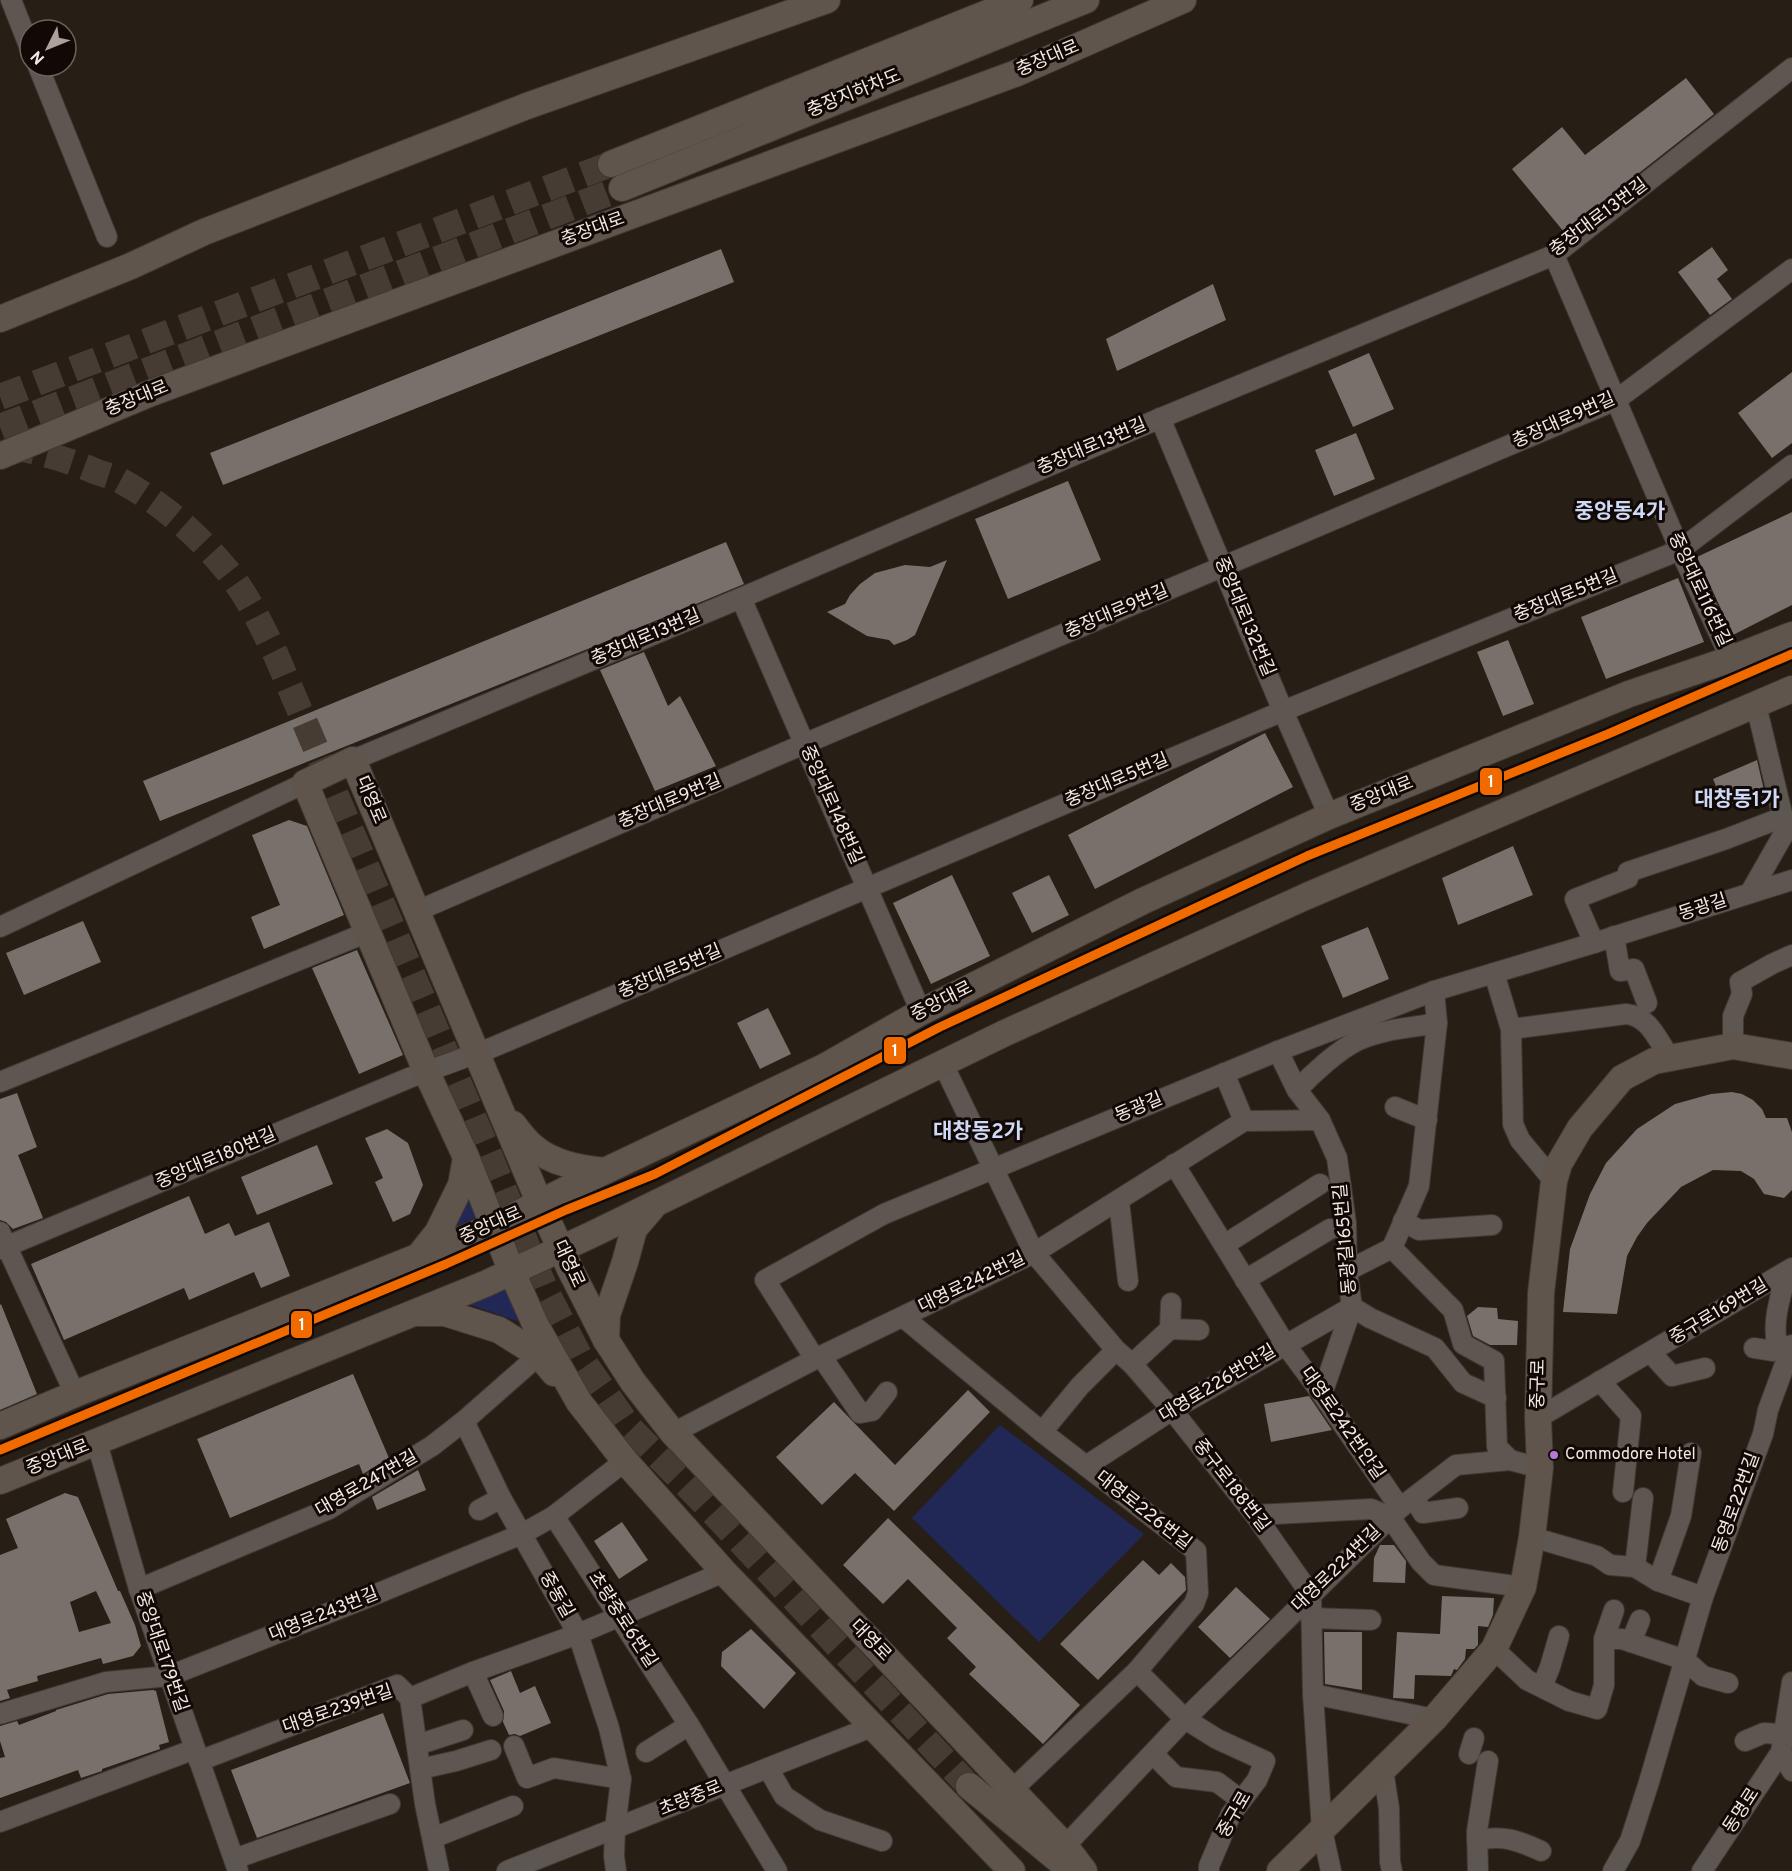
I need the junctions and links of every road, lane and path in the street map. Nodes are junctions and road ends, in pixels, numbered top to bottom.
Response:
1 (11, 0) edge
2 (827, 0) edge
3 (1020, 0) edge
4 (1086, 0) edge
5 (1184, 0) edge
6 (18, 18) edge
7 (1792, 68) edge
8 (43, 78) edge
9 (611, 164) tunnel mouth
10 (622, 188) tunnel mouth
11 (107, 237) dead end
12 (1554, 255) junction
13 (1792, 269) edge
14 (0, 319) edge
15 (1616, 400) junction
16 (1160, 418) junction
17 (0, 456) edge
18 (1792, 465) edge
19 (1680, 550) junction
20 (1223, 568) junction
21 (741, 598) junction
22 (1792, 636) edge
23 (1731, 659) junction
24 (1792, 688) edge
25 (1756, 705) junction
26 (1283, 711) junction
27 (804, 744) junction
28 (353, 760) junction
29 (305, 783) junction
30 (1785, 792) edge
31 (1329, 816) junction
32 (1783, 817) junction
33 (1792, 880) edge
34 (867, 888) junction
35 (1750, 893) junction
36 (417, 911) junction
37 (0, 927) edge
38 (368, 932) junction
39 (1614, 936) junction
40 (1594, 943) junction
41 (1792, 955) edge
42 (1494, 973) junction
43 (1434, 991) junction
44 (1647, 1003) dead end
45 (921, 1012) junction
46 (1437, 1023) junction
47 (1511, 1029) junction
48 (1733, 1047) junction
49 (1278, 1051) junction
50 (477, 1053) junction
51 (1792, 1056) edge
52 (1670, 1058) junction
53 (943, 1064) junction
54 (426, 1071) junction
55 (1224, 1073) junction
56 (0, 1082) edge
57 (1297, 1090) junction
58 (1395, 1107) dead end
59 (503, 1114) junction
60 (1320, 1120) junction
61 (1427, 1120) junction
62 (1244, 1121) junction
63 (466, 1157) junction
64 (1174, 1164) junction
65 (993, 1170) junction
66 (605, 1171) junction
67 (1554, 1181) junction
68 (1320, 1184) dead end
69 (1119, 1201) junction
70 (657, 1203) junction
71 (540, 1204) junction
72 (1403, 1221) junction
73 (1492, 1225) dead end
74 (492, 1227) junction
75 (1330, 1229) dead end
76 (2, 1243) edge
77 (1224, 1245) junction
78 (1392, 1248) junction
79 (561, 1249) junction
80 (1034, 1253) junction
81 (418, 1257) junction
82 (1790, 1270) edge
83 (1347, 1271) junction
84 (512, 1272) junction
85 (1245, 1280) junction
86 (1128, 1281) dead end
87 (1171, 1303) dead end
88 (1352, 1307) junction
89 (410, 1314) junction
90 (903, 1317) junction
91 (1170, 1329) junction
92 (1199, 1330) dead end
93 (606, 1340) junction
94 (1285, 1344) junction
95 (1788, 1346) edge
96 (1754, 1348) dead end
97 (1116, 1350) junction
98 (1651, 1353) junction
99 (539, 1355) junction
100 (818, 1358) junction
101 (1132, 1364) junction
102 (1705, 1368) dead end
103 (1600, 1381) junction
104 (887, 1392) dead end
105 (75, 1394) junction
106 (1322, 1394) junction
107 (1496, 1398) junction
108 (579, 1402) junction
109 (1172, 1410) junction
110 (1538, 1418) junction
111 (464, 1421) junction
112 (0, 1426) edge
113 (1042, 1432) junction
114 (673, 1433) junction
115 (97, 1443) junction
116 (1691, 1453) dead end
117 (1510, 1460) junction
118 (625, 1461) junction
119 (1086, 1466) junction
120 (1540, 1468) junction
121 (0, 1481) edge
122 (1623, 1492) dead end
123 (501, 1498) junction
124 (1643, 1498) dead end
125 (1402, 1507) junction
126 (1458, 1508) dead end
127 (479, 1510) dead end
128 (1255, 1515) junction
129 (554, 1516) junction
130 (522, 1534) junction
131 (1532, 1537) junction
132 (1635, 1567) junction
133 (724, 1572) junction
134 (1658, 1581) junction
135 (1523, 1587) junction
136 (139, 1589) junction
137 (1311, 1595) junction
138 (1703, 1597) junction
139 (1614, 1610) dead end
140 (620, 1617) junction
141 (1311, 1618) junction
142 (1371, 1620) dead end
143 (1640, 1620) dead end
144 (579, 1634) junction
145 (1559, 1636) dead end
146 (1604, 1639) junction
147 (1631, 1642) junction
148 (1494, 1649) junction
149 (1685, 1660) junction
150 (1137, 1671) junction
151 (473, 1672) junction
152 (169, 1676) junction
153 (1792, 1682) edge
154 (1728, 1683) dead end
155 (1542, 1687) junction
156 (1313, 1694) junction
157 (411, 1698) junction
158 (0, 1714) edge
159 (492, 1716) dead end
160 (1185, 1719) junction
161 (1434, 1719) junction
162 (689, 1725) junction
163 (874, 1726) junction
164 (463, 1730) dead end
165 (1785, 1740) edge
166 (1745, 1741) dead end
167 (417, 1744) junction
168 (514, 1746) dead end
169 (491, 1750) dead end
170 (646, 1752) dead end
171 (1153, 1754) junction
172 (197, 1755) junction
173 (1488, 1761) dead end
174 (768, 1768) junction
175 (420, 1769) junction
176 (1383, 1770) junction
177 (1792, 1772) edge
178 (621, 1779) junction
179 (726, 1785) junction
180 (1012, 1790) junction
181 (1241, 1800) junction
182 (390, 1804) dead end
183 (513, 1806) dead end
184 (0, 1822) edge
185 (615, 1829) junction
186 (1322, 1830) junction
187 (433, 1839) junction
188 (1477, 1840) junction
189 (882, 1841) dead end
190 (762, 1845) junction
191 (1065, 1846) junction
192 (1541, 1851) dead end
193 (236, 1865) edge
194 (439, 1871) edge
195 (507, 1871) edge
196 (616, 1871) edge
197 (759, 1871) edge
198 (777, 1871) edge
199 (1012, 1871) edge
200 (1026, 1871) edge
201 (1073, 1871) edge
202 (1084, 1871) edge
203 (1209, 1871) edge
204 (1280, 1871) edge
205 (1331, 1871) edge
206 (1392, 1871) edge
207 (1478, 1871) edge
208 (1613, 1871) edge
209 (1702, 1871) edge

1 - 6 street
2 - 14 main road
3 - 9 main road, 충장지하차도
4 - 10 main road, 충장지하차도
5 - 17 main road, 충장대로
7 - 12 street, 충장대로13번길
8 - 11 street
12 - 15 street, 중앙대로116번길
12 - 16 street, 충장대로13번길
13 - 15 street, 충장대로9번길
15 - 19 street, 중앙대로116번길
15 - 20 street, 충장대로9번길
16 - 20 street, 중앙대로132번길
16 - 21 street, 충장대로13번길
18 - 19 street, 충장대로5번길
19 - 23 street, 중앙대로116번길
19 - 26 street, 충장대로5번길
20 - 26 street, 중앙대로132번길
20 - 27 street, 충장대로9번길
21 - 27 street, 중앙대로148번길
21 - 28 street, 충장대로13번길
22 - 23 main road, 중앙대로
23 - 31 main road, 중앙대로
24 - 25 main road, 중앙대로
25 - 30 street
25 - 53 main road, 중앙대로
26 - 31 street, 중앙대로132번길
26 - 34 street, 충장대로5번길
27 - 34 street, 중앙대로148번길
27 - 36 street, 충장대로9번길
28 - 29 main road, 대영로
28 - 36 main road, 대영로
29 - 37 street
29 - 38 main road
30 - 32 street
31 - 45 main road, 중앙대로
32 - 35 street
32 - 40 street
33 - 35 street, 동광길
34 - 45 street, 중앙대로148번길
34 - 50 street, 충장대로5번길
35 - 39 street, 동광길
36 - 50 main road, 대영로
38 - 54 main road
38 - 56 street
39 - 40 street, 동광길
39 - 44 street
40 - 42 street, 동광길
41 - 48 street
42 - 43 street, 동광길
42 - 47 street
43 - 46 street
43 - 49 street, 동광길
45 - 66 main road, 중앙대로
46 - 57 street
46 - 61 street
47 - 52 street
47 - 67 street
48 - 51 main road, 중구로
48 - 52 main road, 중구로
49 - 55 street, 동광길
49 - 57 street, 동광길165번길
50 - 54 street, 충장대로5번길
50 - 59 main road, 대영로
52 - 67 main road, 중구로
53 - 65 street, 중구로188번길
53 - 70 main road, 중앙대로
54 - 63 main road
54 - 76 street, 중앙대로180번길
55 - 62 street
55 - 65 street, 동광길
57 - 60 street, 동광길165번길
58 - 61 street
59 - 66 main road
59 - 71 main road, 대영로
60 - 62 street
60 - 83 street, 동광길165번길
61 - 72 street
62 - 64 street, 대영로242번길
63 - 74 main road
63 - 81 main road
64 - 69 street, 대영로242번길
64 - 77 street, 대영로242번안길
65 - 80 street, 중구로188번길
65 - 100 street, 동광길
66 - 71 main road, 중앙대로
67 - 110 main road, 중구로
68 - 77 street
69 - 80 street, 대영로242번길
69 - 86 street
70 - 79 main road, 중앙대로
70 - 93 main road
71 - 74 main road, 중앙대로
71 - 79 main road, 대영로
72 - 73 street
72 - 78 street
74 - 81 main road, 중앙대로
74 - 84 main road
75 - 85 street
76 - 105 street, 중앙대로180번길
77 - 85 street, 대영로242번안길
78 - 83 street
78 - 107 street
79 - 84 main road, 중앙대로
79 - 93 main road, 대영로
80 - 90 street, 대영로242번길
80 - 97 street, 중구로188번길
81 - 105 main road, 중앙대로
82 - 95 street, 중구로169번길
82 - 98 street, 중구로169번길
83 - 88 street, 동광길165번길
84 - 89 main road, 중앙대로
84 - 108 main road
85 - 94 street, 대영로242번안길
87 - 91 street
88 - 94 street, 대영로226번안길
88 - 106 street
88 - 107 street, 동광길165번길
89 - 99 main road
89 - 115 main road, 중앙대로
90 - 100 street, 대영로242번길
90 - 113 street, 대영로226번길
91 - 92 street
91 - 101 street
93 - 114 main road, 대영로
94 - 106 street, 대영로242번안길
94 - 109 street, 대영로226번안길
95 - 96 street
95 - 138 street, 동영로22번길
97 - 101 street, 중구로188번길
97 - 113 street
98 - 102 street, 중구로169번길
98 - 103 street, 중구로169번길
99 - 108 main road
99 - 111 street, 대영로247번길
100 - 104 street
100 - 114 street, 대영로242번길
101 - 109 street, 중구로188번길
103 - 110 street, 중구로169번길
103 - 122 street
105 - 112 main road, 중앙대로
106 - 125 street, 대영로242번안길
107 - 117 street
108 - 118 main road
109 - 119 street, 대영로226번안길
109 - 128 street, 중구로188번길
110 - 120 main road, 중구로
111 - 123 street, 중동길
111 - 136 street, 대영로247번길
113 - 119 street, 대영로226번길
114 - 180 main road, 대영로
115 - 121 main road, 중앙대로
115 - 136 street, 중앙대로179번길
116 - 134 street
117 - 120 street
117 - 125 street, 대영로224번길
118 - 129 street, 대영로243번길
118 - 133 main road
119 - 150 street, 대영로226번길
120 - 131 main road, 중구로
123 - 127 street
123 - 130 street, 중동길
124 - 132 street
125 - 126 street
125 - 128 street
125 - 135 street
125 - 137 street, 대영로224번길
128 - 137 street, 중구로188번길
129 - 130 street, 대영로243번길
129 - 140 street, 초량중로6번길
130 - 144 street, 중동길
130 - 152 street, 대영로243번길
131 - 132 street
131 - 135 main road, 중구로
132 - 134 street
133 - 140 street, 대영로239번길
133 - 163 main road
134 - 138 street
135 - 148 main road, 중구로
136 - 152 street, 중앙대로179번길
137 - 141 street
137 - 160 street, 대영로224번길
138 - 149 street, 동영로22번길
139 - 146 street
140 - 144 street, 대영로239번길
140 - 162 street, 초량중로6번길
141 - 142 street
141 - 156 street
143 - 147 street
144 - 151 street, 대영로239번길
144 - 178 street, 중동길
145 - 155 street
146 - 147 street
146 - 155 street
147 - 149 street
148 - 155 street
148 - 161 main road, 중구로
149 - 154 street
149 - 208 street, 동영로22번길
150 - 160 street
150 - 180 street, 대영로226번길
151 - 157 street, 대영로239번길
151 - 159 street
152 - 158 street, 대영로243번길
152 - 172 street, 중앙대로179번길
153 - 165 street
156 - 161 street
156 - 186 street
157 - 167 street
157 - 172 street, 대영로239번길
160 - 171 street, 대영로224번길
160 - 181 street, 중구로
161 - 176 main road, 중구로
162 - 170 street
162 - 179 street, 초량중로6번길
163 - 174 street, 초량중로
163 - 199 main road
164 - 167 street
165 - 166 street
165 - 177 street
165 - 209 street, 동명로
167 - 175 street
168 - 178 street
169 - 175 street
171 - 181 street
171 - 191 street, 대영로224번길
172 - 184 street
172 - 193 street, 중앙대로179번길
173 - 188 street
174 - 179 street, 초량중로
174 - 189 street
175 - 187 street
176 - 186 main road, 중구로
176 - 206 street
178 - 185 street, 중동길
179 - 185 street, 초량중로
179 - 190 street, 초량중로6번길
180 - 191 main road, 대영로
181 - 203 street, 중구로
182 - 193 street, 중앙대로179번길
183 - 187 street
185 - 195 street, 초량중로
185 - 196 street, 중동길
186 - 204 main road, 중구로
186 - 205 street
187 - 194 street
188 - 192 street
188 - 207 street
190 - 197 street
190 - 198 street, 초량중로6번길
191 - 202 main road, 대영로
200 - 201 main road

